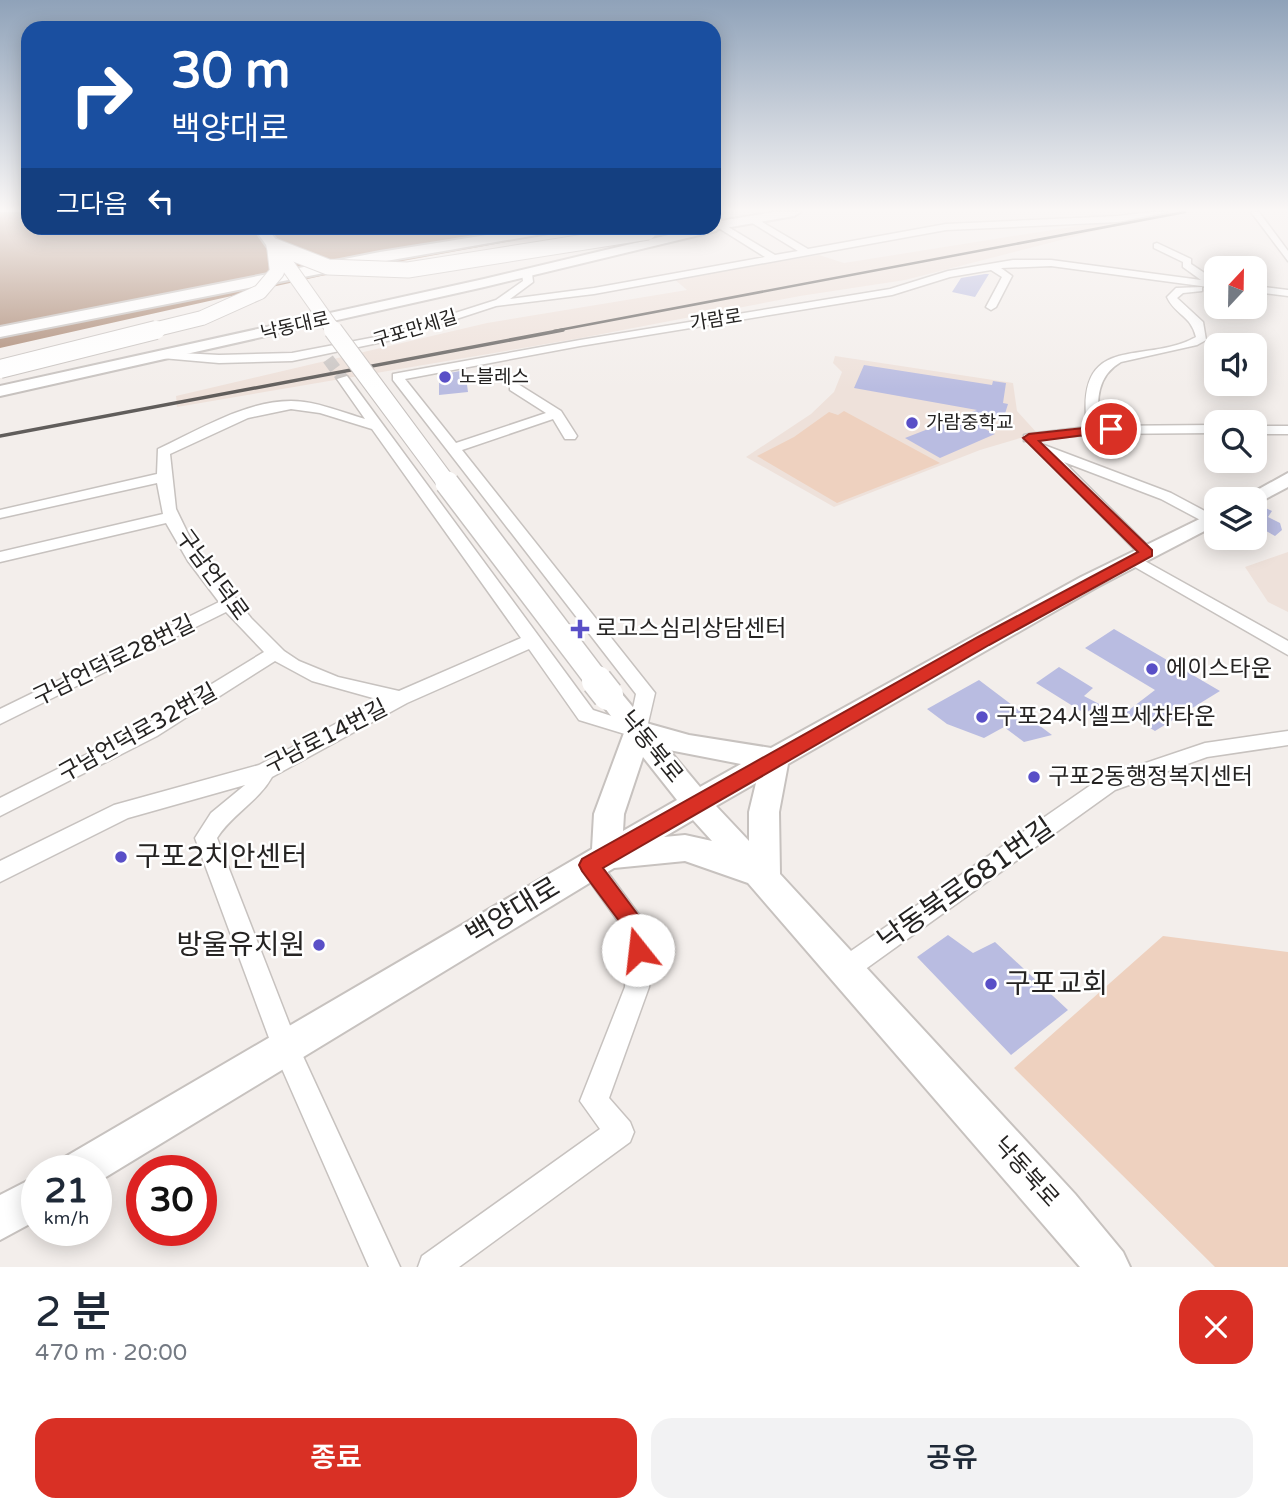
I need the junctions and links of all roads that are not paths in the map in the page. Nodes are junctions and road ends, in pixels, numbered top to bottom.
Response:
1 (240, 271) edge
2 (277, 271) edge
3 (292, 271) edge
4 (308, 271) edge
5 (491, 271) edge
6 (534, 271) edge
7 (702, 271) edge
8 (964, 271) edge
9 (1000, 271) edge
10 (1103, 271) edge
11 (527, 273) junction
12 (1204, 285) edge
13 (1204, 287) edge
14 (1267, 290) edge
15 (1288, 293) edge
16 (495, 303) junction
17 (991, 307) dead end
18 (0, 320) edge
19 (0, 332) edge
20 (162, 355) junction
21 (0, 369) edge
22 (343, 379) tunnel mouth
23 (0, 380) edge
24 (514, 387) dead end
25 (0, 391) edge
26 (556, 414) junction
27 (376, 426) junction
28 (1204, 429) edge
29 (1094, 430) junction
30 (1267, 430) edge
31 (1288, 430) edge
32 (570, 436) dead end
33 (452, 449) junction
34 (1044, 449) junction
35 (164, 477) junction
36 (1288, 479) edge
37 (1267, 490) edge
38 (0, 514) edge
39 (1204, 514) edge
40 (171, 517) junction
41 (1204, 524) edge
42 (1141, 556) junction
43 (0, 557) edge
44 (229, 604) junction
45 (533, 640) junction
46 (1288, 649) edge
47 (275, 653) junction
48 (400, 698) junction
49 (0, 717) edge
50 (638, 731) junction
51 (1288, 738) edge
52 (775, 759) junction
53 (265, 771) junction
54 (696, 803) junction
55 (0, 808) edge
56 (598, 860) junction
57 (0, 872) edge
58 (764, 876) junction
59 (844, 970) junction
60 (285, 1046) junction
61 (105, 1155) edge
62 (21, 1206) edge
63 (0, 1219) edge
64 (385, 1267) edge
65 (433, 1267) edge
66 (1108, 1267) edge

1 - 18 highway, bridge
2 - 21 main road, bridge
3 - 50 main road, 낙동북로, bridge
4 - 19 highway, bridge
5 - 23 main road, 낙동대로
6 - 11 main road, 낙동대로
7 - 16 street, 구포만세길
8 - 33 street, 가람로
9 - 17 street
10 - 12 street, 가람로
11 - 16 street
11 - 20 main road, 낙동대로
13 - 29 street
14 - 15 street
16 - 20 street, 구포만세길
20 - 25 main road, 낙동대로
22 - 27 street
24 - 26 street
26 - 32 street
26 - 33 street
27 - 35 street, 구남언덕로
27 - 45 street
28 - 29 street
29 - 34 street
30 - 31 street
33 - 50 street
34 - 39 street, 백양대로
34 - 42 street
35 - 38 street
35 - 40 street, 구남언덕로
36 - 37 main road
40 - 43 street
40 - 44 street, 구남언덕로
41 - 42 main road, 백양대로
42 - 46 street
42 - 52 main road, 백양대로
44 - 47 street, 구남언덕로
44 - 49 street, 구남언덕로28번길
45 - 48 street, 구남로14번길
45 - 50 street
47 - 48 street, 구남언덕로
47 - 55 street, 구남언덕로32번길
48 - 53 street, 구남로14번길
50 - 52 main road
50 - 54 main road, 낙동북로
50 - 56 main road
51 - 59 street, 낙동북로681번길
52 - 54 main road, 백양대로
52 - 58 main road
53 - 57 street, 구남로14번길
53 - 60 street
54 - 56 main road, 백양대로
54 - 58 main road, 낙동북로
56 - 58 main road
56 - 60 main road, 백양대로
56 - 65 street
58 - 59 main road, 낙동북로
59 - 66 main road, 낙동북로
60 - 61 main road, 백양대로
60 - 64 street
62 - 63 main road

